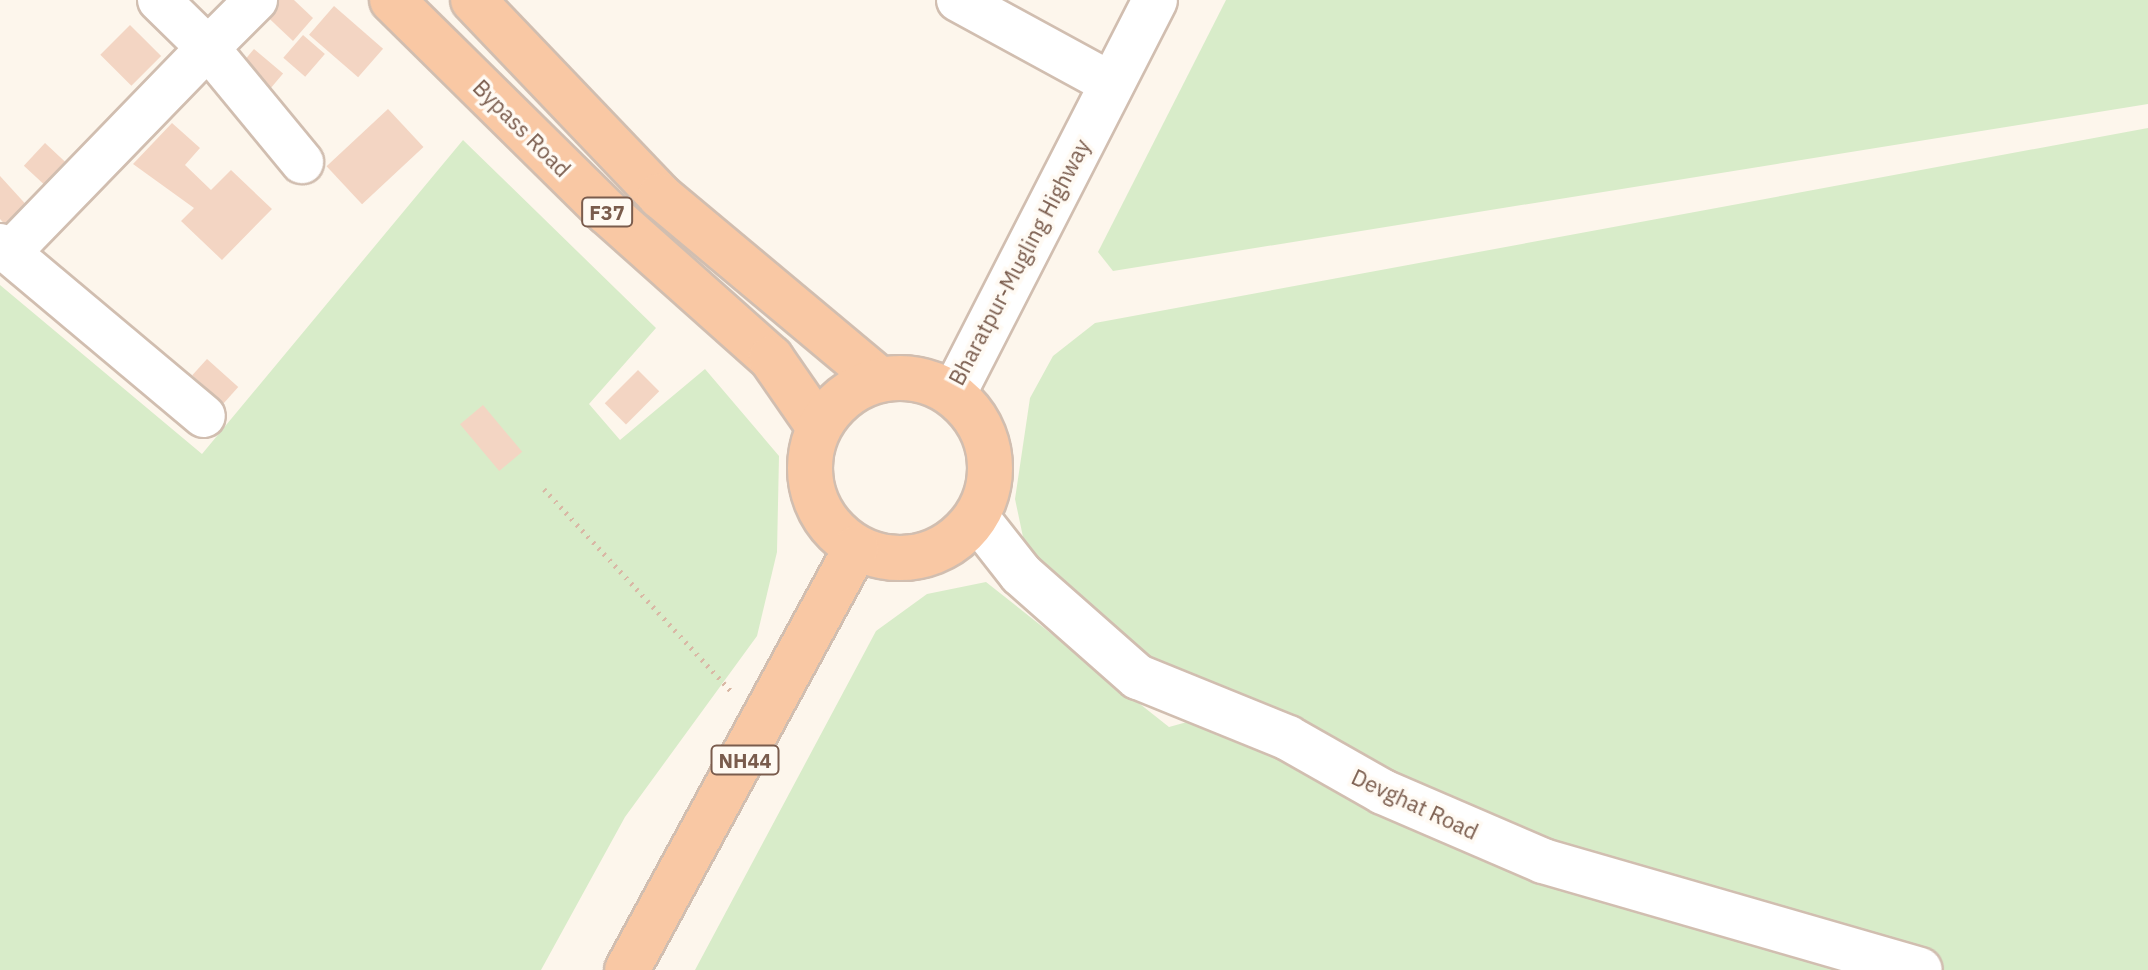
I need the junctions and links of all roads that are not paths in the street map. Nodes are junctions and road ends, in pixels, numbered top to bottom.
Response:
1 (159, 0) edge
2 (256, 0) edge
3 (392, 0) edge
4 (473, 0) edge
5 (958, 0) edge
6 (1155, 0) edge
7 (208, 48) junction
8 (1112, 84) junction
9 (302, 162) dead end
10 (4, 249) edge
11 (879, 379) junction
12 (954, 393) junction
13 (204, 416) dead end
14 (818, 426) junction
15 (977, 518) junction
16 (856, 548) junction
17 (627, 970) edge
18 (1920, 970) edge

1 - 7 street
2 - 7 street
3 - 14 highway, Bypass Road / F37
4 - 11 highway, F37
5 - 8 street
6 - 8 street, Bharatpur-Mugling Highway
7 - 9 street
7 - 10 street
8 - 12 street, Bharatpur-Mugling Highway
10 - 13 street
11 - 12 highway, Bharatpur-Mugling Highway
11 - 14 highway, Bharatpur-Mugling Highway
12 - 15 highway
14 - 16 highway, Bharatpur-Mugling Highway
15 - 16 highway
15 - 18 street, Devghat Road
16 - 17 highway, NH44

